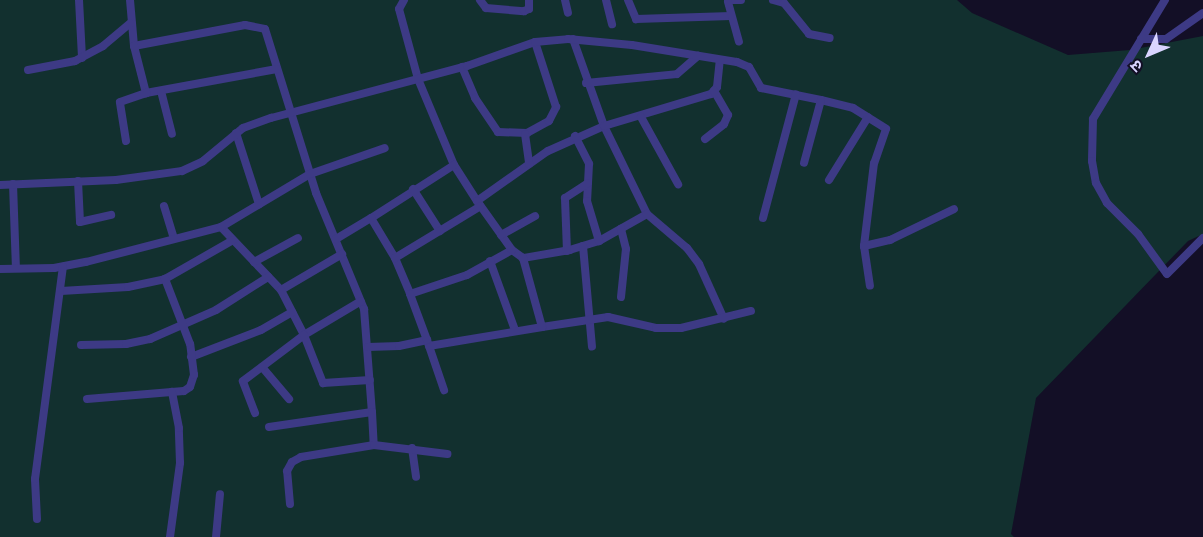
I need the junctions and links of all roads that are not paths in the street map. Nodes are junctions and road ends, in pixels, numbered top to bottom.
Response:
1 (78, 0) edge
2 (130, 0) edge
3 (404, 0) edge
4 (480, 0) edge
5 (529, 0) edge
6 (565, 0) edge
7 (606, 0) edge
8 (628, 0) edge
9 (741, 0) edge
10 (773, 0) edge
11 (1165, 0) edge
12 (728, 1) edge
13 (568, 13) dead end
14 (1203, 13) edge
15 (731, 16) junction
16 (130, 23) junction
17 (612, 24) dead end
18 (830, 38) dead end
19 (573, 39) junction
20 (1141, 39) junction
21 (535, 42) junction
22 (739, 42) dead end
23 (134, 46) junction
24 (698, 56) junction
25 (81, 58) junction
26 (720, 60) junction
27 (462, 67) junction
28 (277, 69) junction
29 (28, 70) dead end
30 (418, 80) junction
31 (586, 83) junction
32 (161, 91) junction
33 (714, 91) junction
34 (146, 93) junction
35 (796, 94) junction
36 (821, 100) junction
37 (290, 112) junction
38 (641, 117) junction
39 (868, 117) junction
40 (604, 126) junction
41 (236, 133) junction
42 (172, 134) dead end
43 (525, 134) junction
44 (574, 136) junction
45 (705, 139) dead end
46 (126, 141) dead end
47 (385, 148) dead end
48 (529, 164) junction
49 (804, 164) dead end
50 (454, 165) junction
51 (310, 174) junction
52 (830, 180) dead end
53 (78, 181) junction
54 (588, 183) junction
55 (13, 184) junction
56 (678, 184) dead end
57 (0, 185) edge
58 (413, 189) junction
59 (259, 204) junction
60 (479, 204) junction
61 (164, 206) dead end
62 (954, 209) dead end
63 (647, 214) junction
64 (111, 215) dead end
65 (535, 216) dead end
66 (371, 218) junction
67 (763, 218) dead end
68 (221, 227) junction
69 (621, 230) junction
70 (440, 231) junction
71 (501, 235) junction
72 (298, 238) dead end
73 (1203, 238) edge
74 (174, 239) junction
75 (336, 239) junction
76 (233, 240) junction
77 (599, 241) junction
78 (583, 246) junction
79 (864, 246) junction
80 (512, 250) junction
81 (567, 250) junction
82 (342, 254) junction
83 (395, 258) junction
84 (523, 258) junction
85 (490, 261) junction
86 (254, 262) junction
87 (63, 267) junction
88 (15, 268) junction
89 (0, 269) edge
90 (268, 277) junction
91 (165, 279) junction
92 (870, 286) dead end
93 (281, 290) junction
94 (61, 291) junction
95 (410, 294) junction
96 (621, 297) dead end
97 (361, 301) junction
98 (751, 311) dead end
99 (292, 312) junction
100 (588, 319) junction
101 (724, 319) junction
102 (185, 326) junction
103 (542, 327) junction
104 (515, 330) junction
105 (304, 335) junction
106 (428, 343) junction
107 (81, 345) dead end
108 (592, 346) dead end
109 (368, 347) junction
110 (191, 357) junction
111 (262, 368) junction
112 (370, 380) junction
113 (444, 390) dead end
114 (172, 392) junction
115 (87, 399) dead end
116 (289, 399) dead end
117 (372, 412) junction
118 (255, 413) dead end
119 (269, 427) dead end
120 (374, 445) junction
121 (412, 448) junction
122 (447, 454) dead end
123 (416, 477) dead end
124 (220, 494) dead end
125 (290, 504) dead end
126 (37, 519) dead end
127 (170, 537) edge
128 (216, 537) edge

1 - 25 street
2 - 16 street
3 - 30 street
4 - 5 street
6 - 13 street
7 - 17 street
8 - 15 street
9 - 12 street
10 - 18 street
11 - 20 street
12 - 15 street
14 - 20 street
15 - 22 street
16 - 23 street
16 - 25 street
19 - 21 street
19 - 24 street
19 - 31 street
20 - 73 street
21 - 27 street
21 - 43 street
23 - 28 street
23 - 34 street
24 - 26 street
24 - 31 street
25 - 29 street
26 - 33 street
26 - 35 street
27 - 30 street
27 - 43 street
28 - 32 street
28 - 37 street
30 - 37 street
30 - 50 street
31 - 40 street
32 - 34 street
32 - 42 street
33 - 38 street
33 - 45 street
34 - 46 street
35 - 36 street
35 - 67 street
36 - 39 street
36 - 49 street
37 - 41 street
37 - 51 street
38 - 40 street
38 - 56 street
39 - 52 street
39 - 79 street
40 - 44 street
40 - 63 street
41 - 53 street
41 - 59 street
43 - 48 street
44 - 48 street
44 - 54 street
47 - 51 street
48 - 60 street
50 - 58 street
50 - 60 street
51 - 59 street
51 - 75 street
53 - 55 street
53 - 64 street
54 - 77 street
54 - 81 street
55 - 57 street
55 - 88 street
58 - 66 street
58 - 70 street
59 - 68 street
60 - 70 street
60 - 71 street
61 - 74 street
62 - 79 street
63 - 69 street
63 - 101 street
65 - 71 street
66 - 75 street
66 - 83 street
68 - 74 street
68 - 76 street
69 - 77 street
69 - 96 street
70 - 83 street
71 - 80 street
72 - 86 street
74 - 87 street
75 - 82 street
76 - 86 street
76 - 91 street
77 - 78 street
78 - 81 street
78 - 100 street
79 - 92 street
80 - 84 street
80 - 85 street
81 - 84 street
82 - 93 street
82 - 97 street
83 - 95 street
84 - 103 street
85 - 95 street
85 - 104 street
86 - 90 street
87 - 88 street
87 - 94 street
88 - 89 street
90 - 93 street
90 - 102 street
91 - 94 street
91 - 102 street
93 - 99 street
94 - 126 street
95 - 106 street
97 - 105 street
97 - 109 street
98 - 101 street
99 - 105 street
99 - 110 street
100 - 101 street
100 - 103 street
100 - 108 street
102 - 107 street
102 - 110 street
103 - 104 street
104 - 106 street
105 - 111 street
105 - 112 street
106 - 109 street
106 - 113 street
109 - 112 street
110 - 114 street
111 - 116 street
111 - 118 street
112 - 117 street
114 - 115 street
114 - 127 street
117 - 119 street
117 - 120 street
120 - 121 street
120 - 125 street
121 - 122 street
121 - 123 street
124 - 128 street

